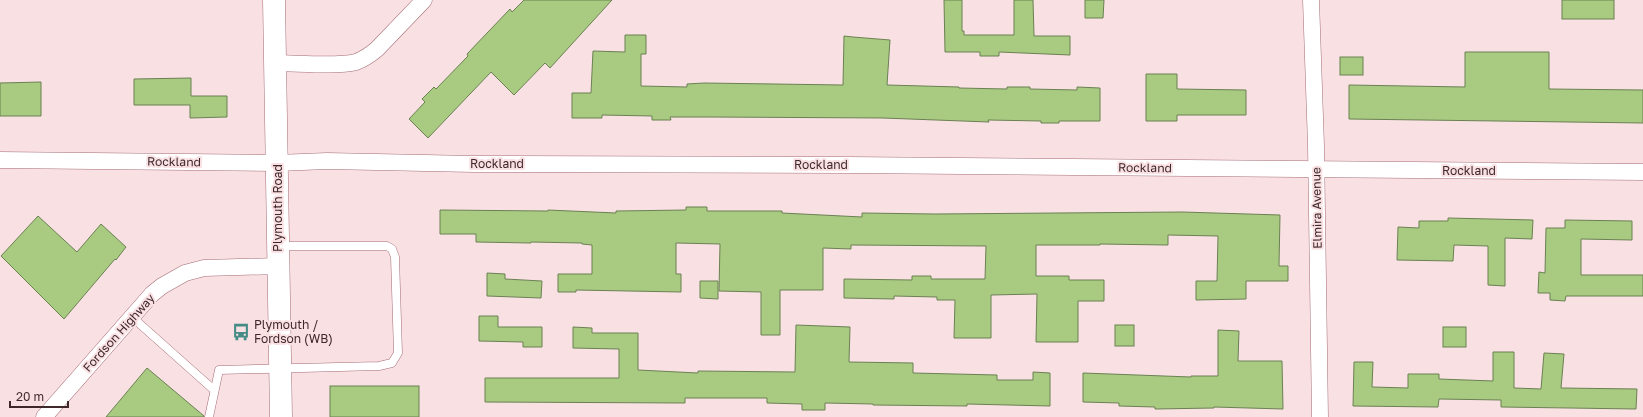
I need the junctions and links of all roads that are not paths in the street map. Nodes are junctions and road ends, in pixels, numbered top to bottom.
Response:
1 (274, 0) edge
2 (424, 0) edge
3 (1311, 0) edge
4 (276, 63) junction
5 (0, 160) edge
6 (277, 163) junction
7 (1316, 169) junction
8 (1643, 172) edge
9 (278, 256) junction
10 (132, 317) junction
11 (280, 368) junction
12 (214, 390) junction
13 (44, 417) edge
14 (209, 417) edge
15 (281, 417) edge
16 (1320, 417) edge

1 - 4 main road, Plymouth Road
2 - 4 street
3 - 7 street, Elmira Avenue
4 - 6 main road, Plymouth Road
5 - 6 street, Rockland
6 - 7 street, Rockland
6 - 9 main road, Plymouth Road
7 - 8 street, Rockland
7 - 16 street, Elmira Avenue
9 - 10 street, Fordson Highway
9 - 11 main road, Plymouth Road
9 - 11 lane
10 - 12 lane
10 - 13 street, Fordson Highway
11 - 12 lane
11 - 15 main road, Plymouth Road
12 - 14 lane

